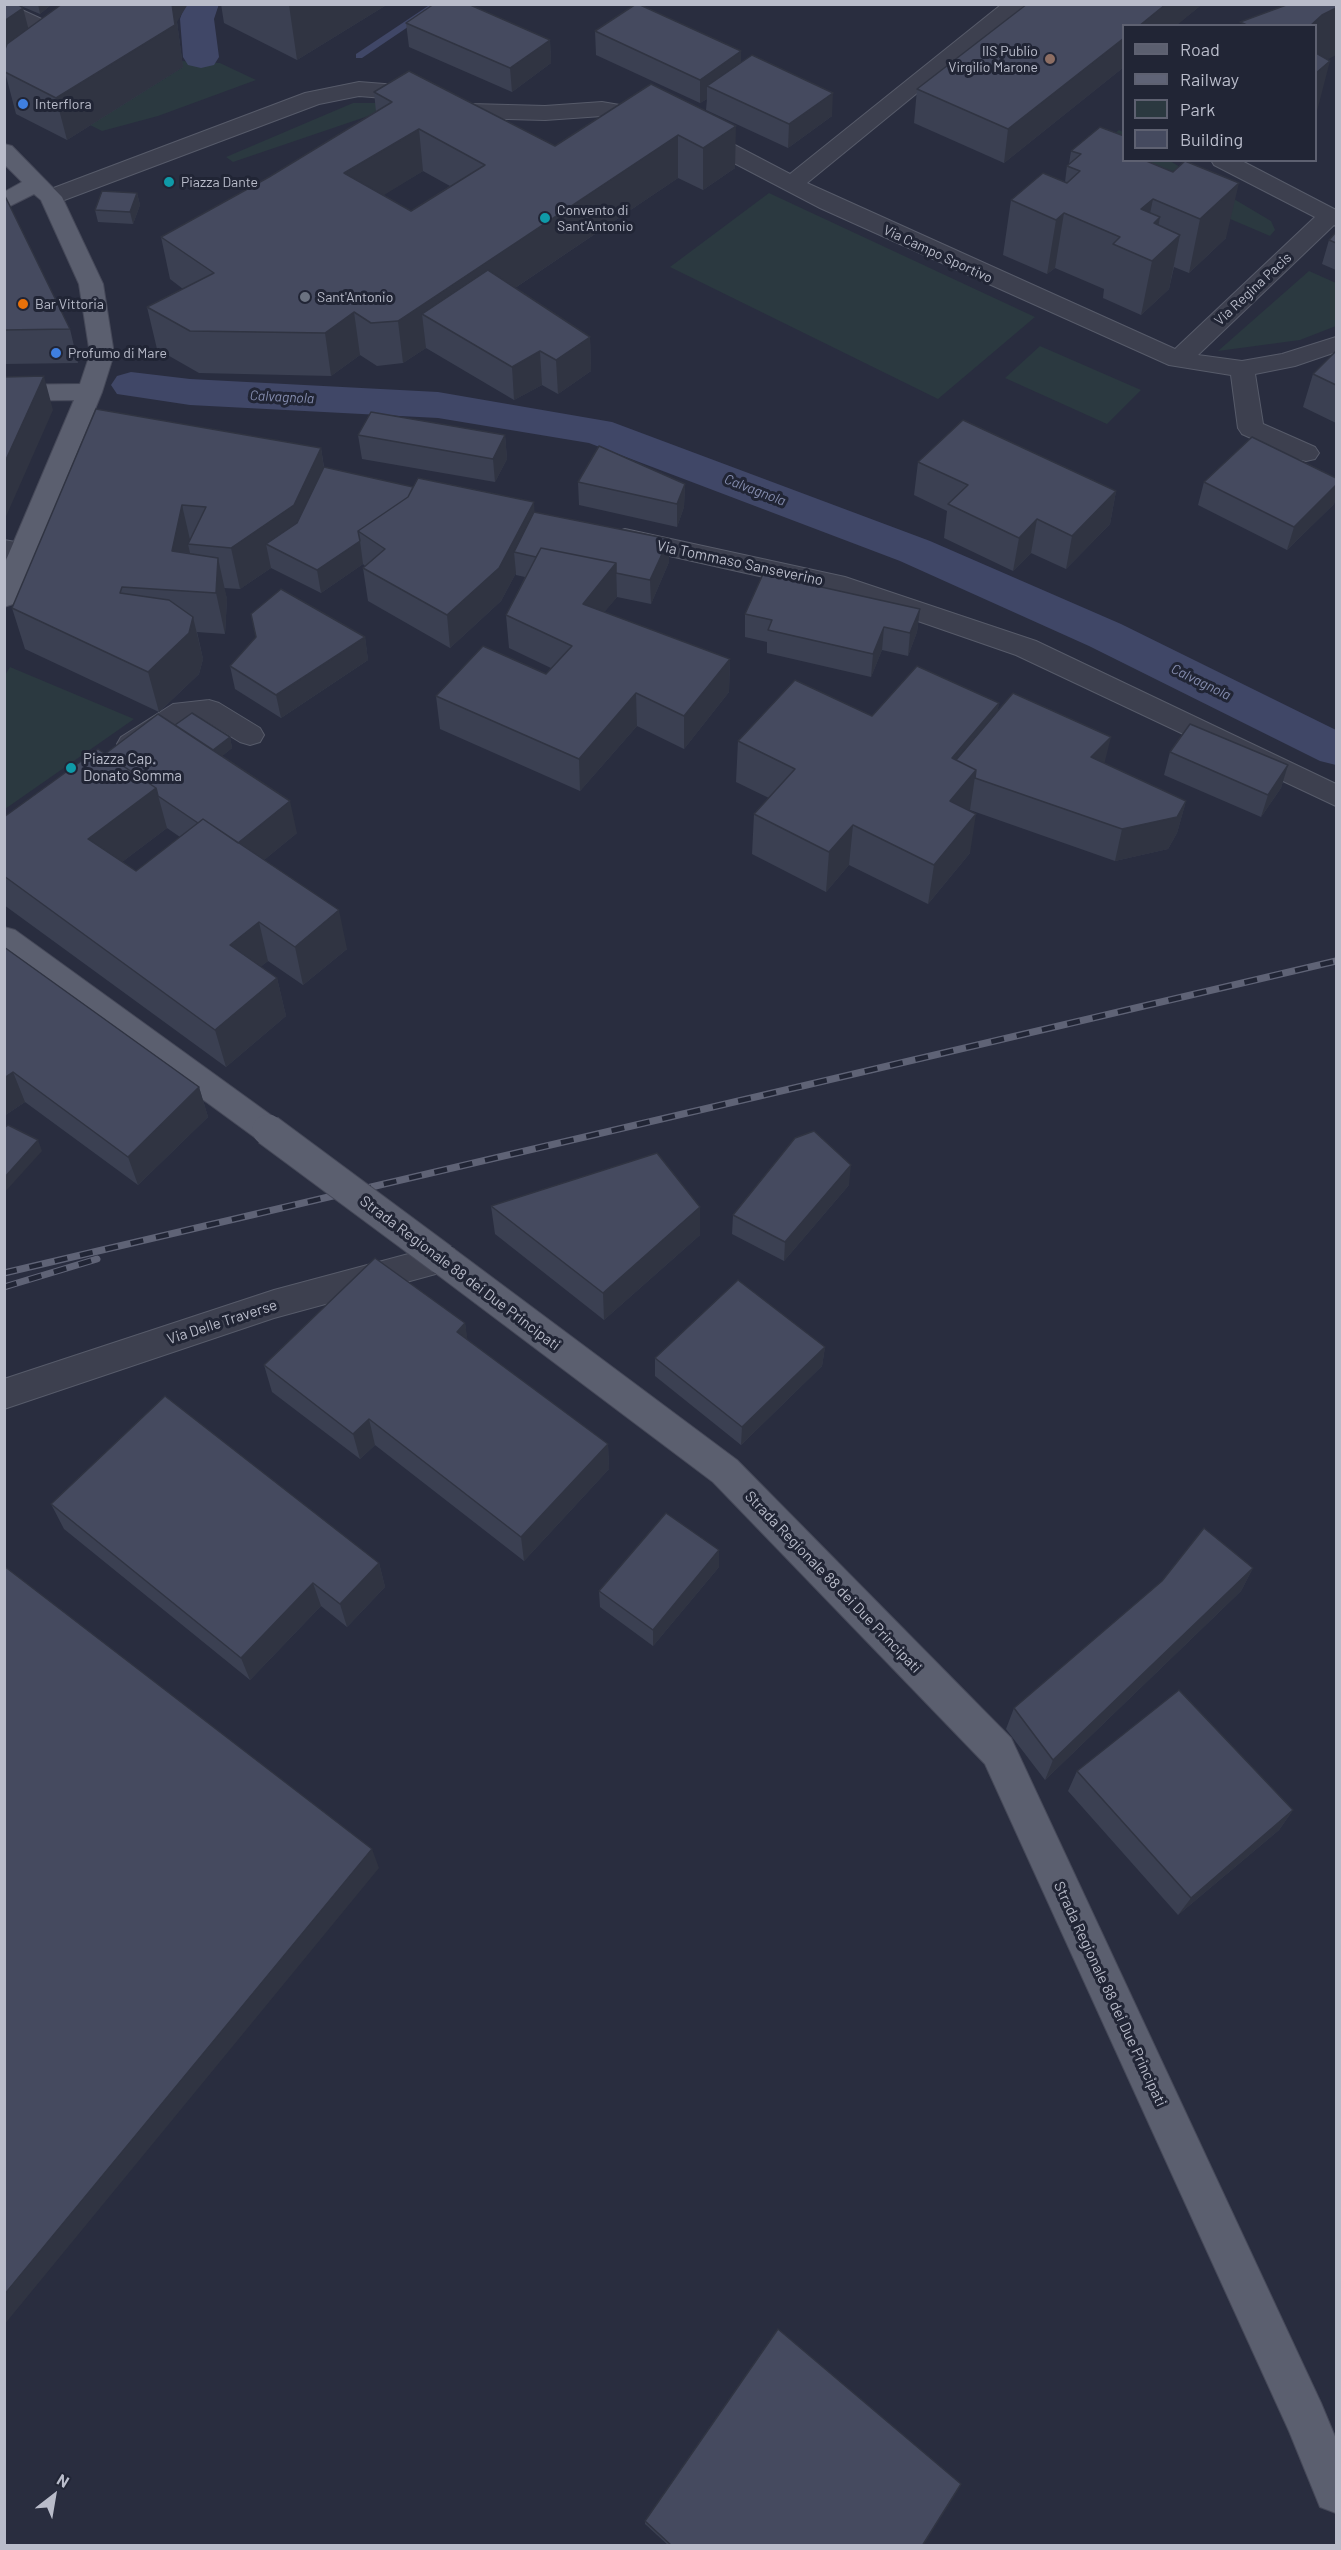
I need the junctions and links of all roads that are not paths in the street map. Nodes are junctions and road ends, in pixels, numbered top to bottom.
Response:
1 (1016, 4) edge
2 (4, 9) edge
3 (59, 25) joint
4 (33, 45) edge
5 (4, 151) edge
6 (1226, 162) edge
7 (791, 184) junction
8 (43, 190) junction
9 (4, 202) edge
10 (1333, 218) edge
11 (1336, 344) edge
12 (1178, 360) junction
13 (1242, 369) junction
14 (90, 392) junction
15 (4, 393) edge
16 (1306, 453) dead end
17 (595, 532) edge
18 (14, 550) edge
19 (4, 598) edge
20 (250, 735) dead end
21 (108, 761) edge
22 (1336, 796) edge
23 (4, 938) edge
24 (442, 1259) junction
25 (4, 1394) edge
26 (1336, 2492) edge

1 - 7 street
2 - 3 street
3 - 4 main road
5 - 8 main road
6 - 10 street
7 - 8 street, Via Campo Sportivo
7 - 12 street, Via Campo Sportivo
8 - 9 main road
8 - 14 main road
10 - 12 street, Via Regina Pacis
11 - 13 street, Via Campo Sportivo
12 - 13 street, Via Campo Sportivo
13 - 16 street
14 - 15 main road
14 - 18 main road
17 - 22 street, Via Tommaso Sanseverino
18 - 19 main road
20 - 21 street
23 - 24 main road, Strada Regionale 88 dei Due Principati, bridge
24 - 25 street, Via Delle Traverse
24 - 26 main road, Strada Regionale 88 dei Due Principati

